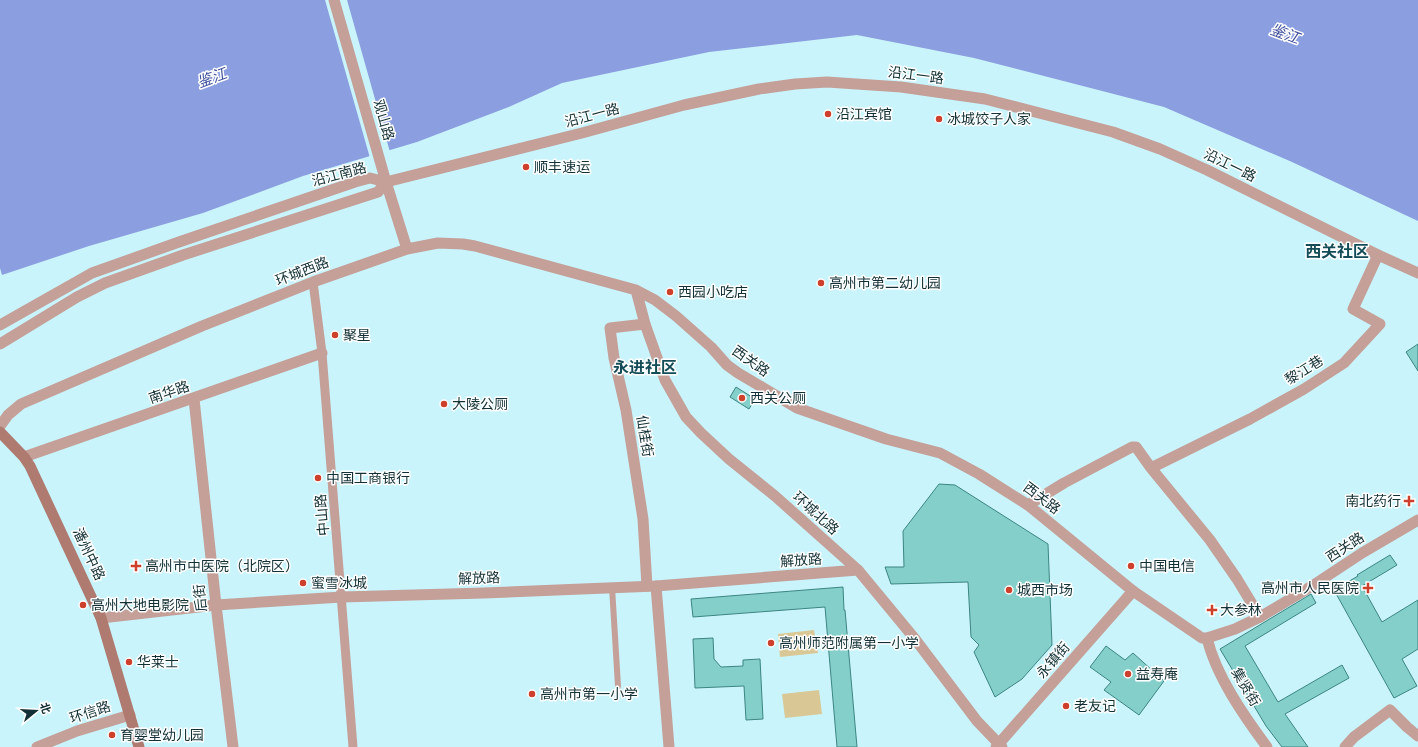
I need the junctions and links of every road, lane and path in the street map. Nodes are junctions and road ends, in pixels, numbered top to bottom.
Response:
1 (334, 0) edge
2 (386, 182) junction
3 (407, 249) junction
4 (1378, 255) junction
5 (1418, 273) edge
6 (313, 282) junction
7 (636, 290) junction
8 (645, 324) junction
9 (0, 325) edge
10 (0, 344) edge
11 (322, 353) junction
12 (194, 399) junction
13 (0, 426) edge
14 (0, 432) edge
15 (24, 457) junction
16 (1151, 468) junction
17 (1028, 505) junction
18 (1418, 520) edge
19 (858, 570) junction
20 (652, 586) junction
21 (612, 588) junction
22 (1132, 591) junction
23 (342, 597) junction
24 (216, 605) junction
25 (1260, 617) junction
26 (101, 618) junction
27 (1206, 638) junction
28 (618, 686) dead end
29 (130, 715) junction
30 (1418, 736) edge
31 (999, 746) edge
32 (38, 747) edge
33 (139, 747) edge
34 (233, 747) edge
35 (353, 747) edge
36 (669, 747) edge
37 (1267, 747) edge
38 (1345, 747) edge

1 - 2 street, 观山路
2 - 3 street, 观山路
2 - 4 street, 沿江一路
2 - 9 street, 沿江南路
2 - 10 street, 沿江南路
3 - 6 street, 环城西路
3 - 7 street, 环城西路
4 - 5 street, 沿江一路
4 - 16 street, 黎江巷
6 - 11 street, 中山路
6 - 13 street, 环城西路
7 - 8 street, 环城北路
7 - 17 street, 西关路
8 - 19 street, 环城北路
8 - 20 street, 仙桂街
11 - 12 street, 南华路
11 - 23 street, 中山路
12 - 15 street, 南华路
12 - 24 street, 后街
14 - 15 main road, 潘州中路
15 - 26 main road, 潘州中路
16 - 17 street
16 - 25 street
17 - 22 street, 西关路
18 - 25 street, 西关路
19 - 20 street, 解放路
19 - 31 street, 环城北路
20 - 21 street, 解放路
20 - 36 street, 仙桂街
21 - 23 street, 解放路
21 - 28 lane
22 - 27 street, 西关路
22 - 31 street, 永镇街
23 - 24 street, 解放路
23 - 35 street, 中山路
24 - 26 street, 解放路
24 - 34 street, 后街
25 - 27 street, 西关路
26 - 29 main road, 潘州中路
27 - 37 street, 集贤街
29 - 32 street, 环信路
29 - 33 main road, 潘州中路
30 - 38 street

